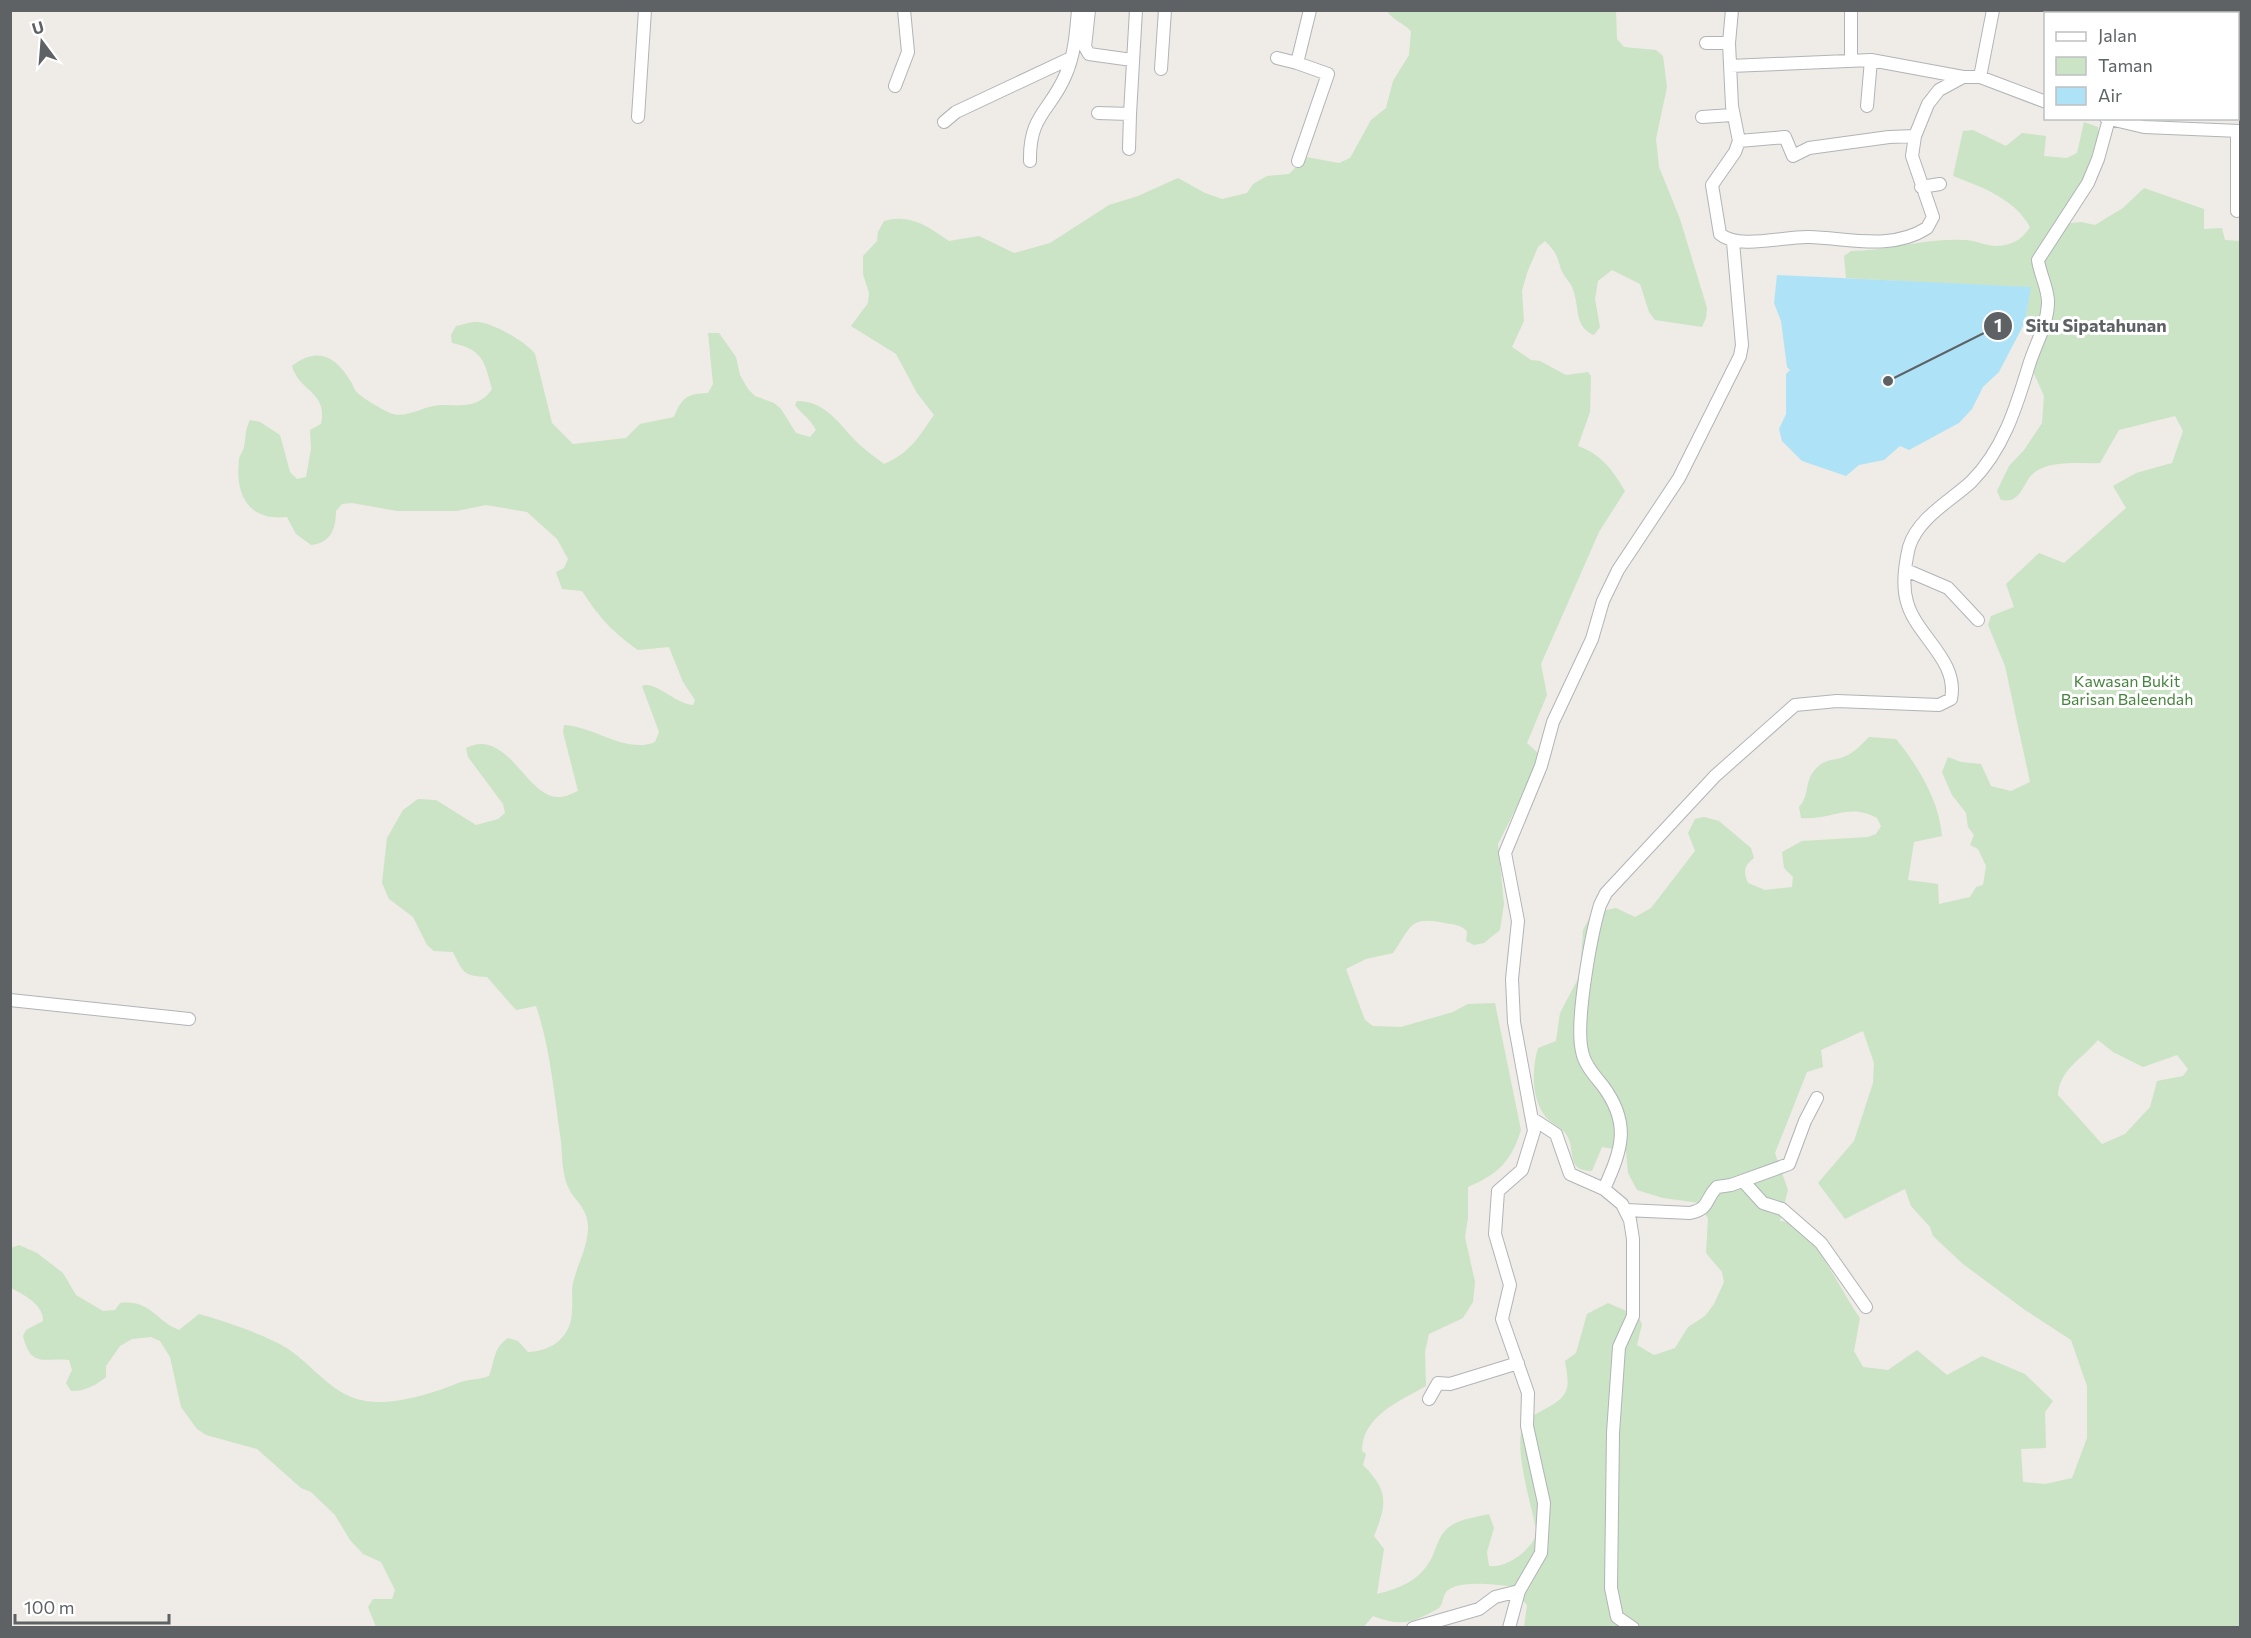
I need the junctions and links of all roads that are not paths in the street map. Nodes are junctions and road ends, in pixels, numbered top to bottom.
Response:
1 (645, 10) edge
2 (652, 10) edge
3 (904, 10) edge
4 (1078, 10) edge
5 (1089, 10) edge
6 (1136, 10) edge
7 (1165, 10) edge
8 (1310, 10) edge
9 (1732, 10) edge
10 (1851, 10) edge
11 (1993, 10) edge
12 (2241, 37) edge
13 (645, 38) junction
14 (1706, 43) dead end
15 (1730, 43) junction
16 (2239, 55) edge
17 (1071, 58) junction
18 (1277, 58) dead end
19 (1131, 60) junction
20 (1851, 60) junction
21 (1871, 60) junction
22 (1292, 65) junction
23 (1730, 66) junction
24 (1161, 69) dead end
25 (1963, 77) junction
26 (1980, 77) junction
27 (895, 86) dead end
28 (2044, 101) edge
29 (1868, 106) dead end
30 (1098, 113) dead end
31 (1130, 114) junction
32 (1732, 115) junction
33 (638, 117) dead end
34 (1702, 117) dead end
35 (2114, 120) edge
36 (2122, 120) edge
37 (944, 122) dead end
38 (2145, 123) edge
39 (2239, 131) edge
40 (1915, 136) junction
41 (1739, 141) junction
42 (1129, 149) dead end
43 (1030, 161) dead end
44 (1298, 161) dead end
45 (1940, 184) dead end
46 (1921, 187) junction
47 (2237, 211) dead end
48 (1733, 242) junction
49 (1906, 570) junction
50 (1978, 620) dead end
51 (10, 1000) edge
52 (189, 1019) dead end
53 (1817, 1098) dead end
54 (1533, 1119) junction
55 (1743, 1181) junction
56 (1604, 1189) junction
57 (1626, 1210) junction
58 (1866, 1307) dead end
59 (1518, 1364) junction
60 (1429, 1399) dead end
61 (1519, 1591) junction
62 (1413, 1628) edge
63 (1509, 1628) edge
64 (1633, 1628) edge

1 - 13 street
2 - 13 street
3 - 27 street
4 - 17 street
5 - 19 street
6 - 19 street
7 - 24 street
8 - 22 street
9 - 15 street
10 - 20 street
11 - 26 street
12 - 16 street
13 - 33 street
14 - 15 street
15 - 23 street
17 - 37 street
17 - 43 street
18 - 22 street
19 - 31 street
20 - 21 street
20 - 23 street
21 - 25 street
21 - 29 street
22 - 44 street
23 - 32 street
25 - 26 street
25 - 40 street
26 - 28 street
30 - 31 street
31 - 42 street
32 - 34 street
32 - 41 street
35 - 49 street
36 - 38 street
38 - 39 street
39 - 47 street
40 - 41 street
40 - 46 street
41 - 48 street
45 - 46 street
46 - 48 street
48 - 54 street
49 - 50 street
49 - 56 street
51 - 52 street
53 - 55 street
54 - 56 street
54 - 59 street
55 - 57 street
55 - 58 street
56 - 57 street
57 - 64 street
59 - 60 street
59 - 61 street
61 - 62 street
61 - 63 street

